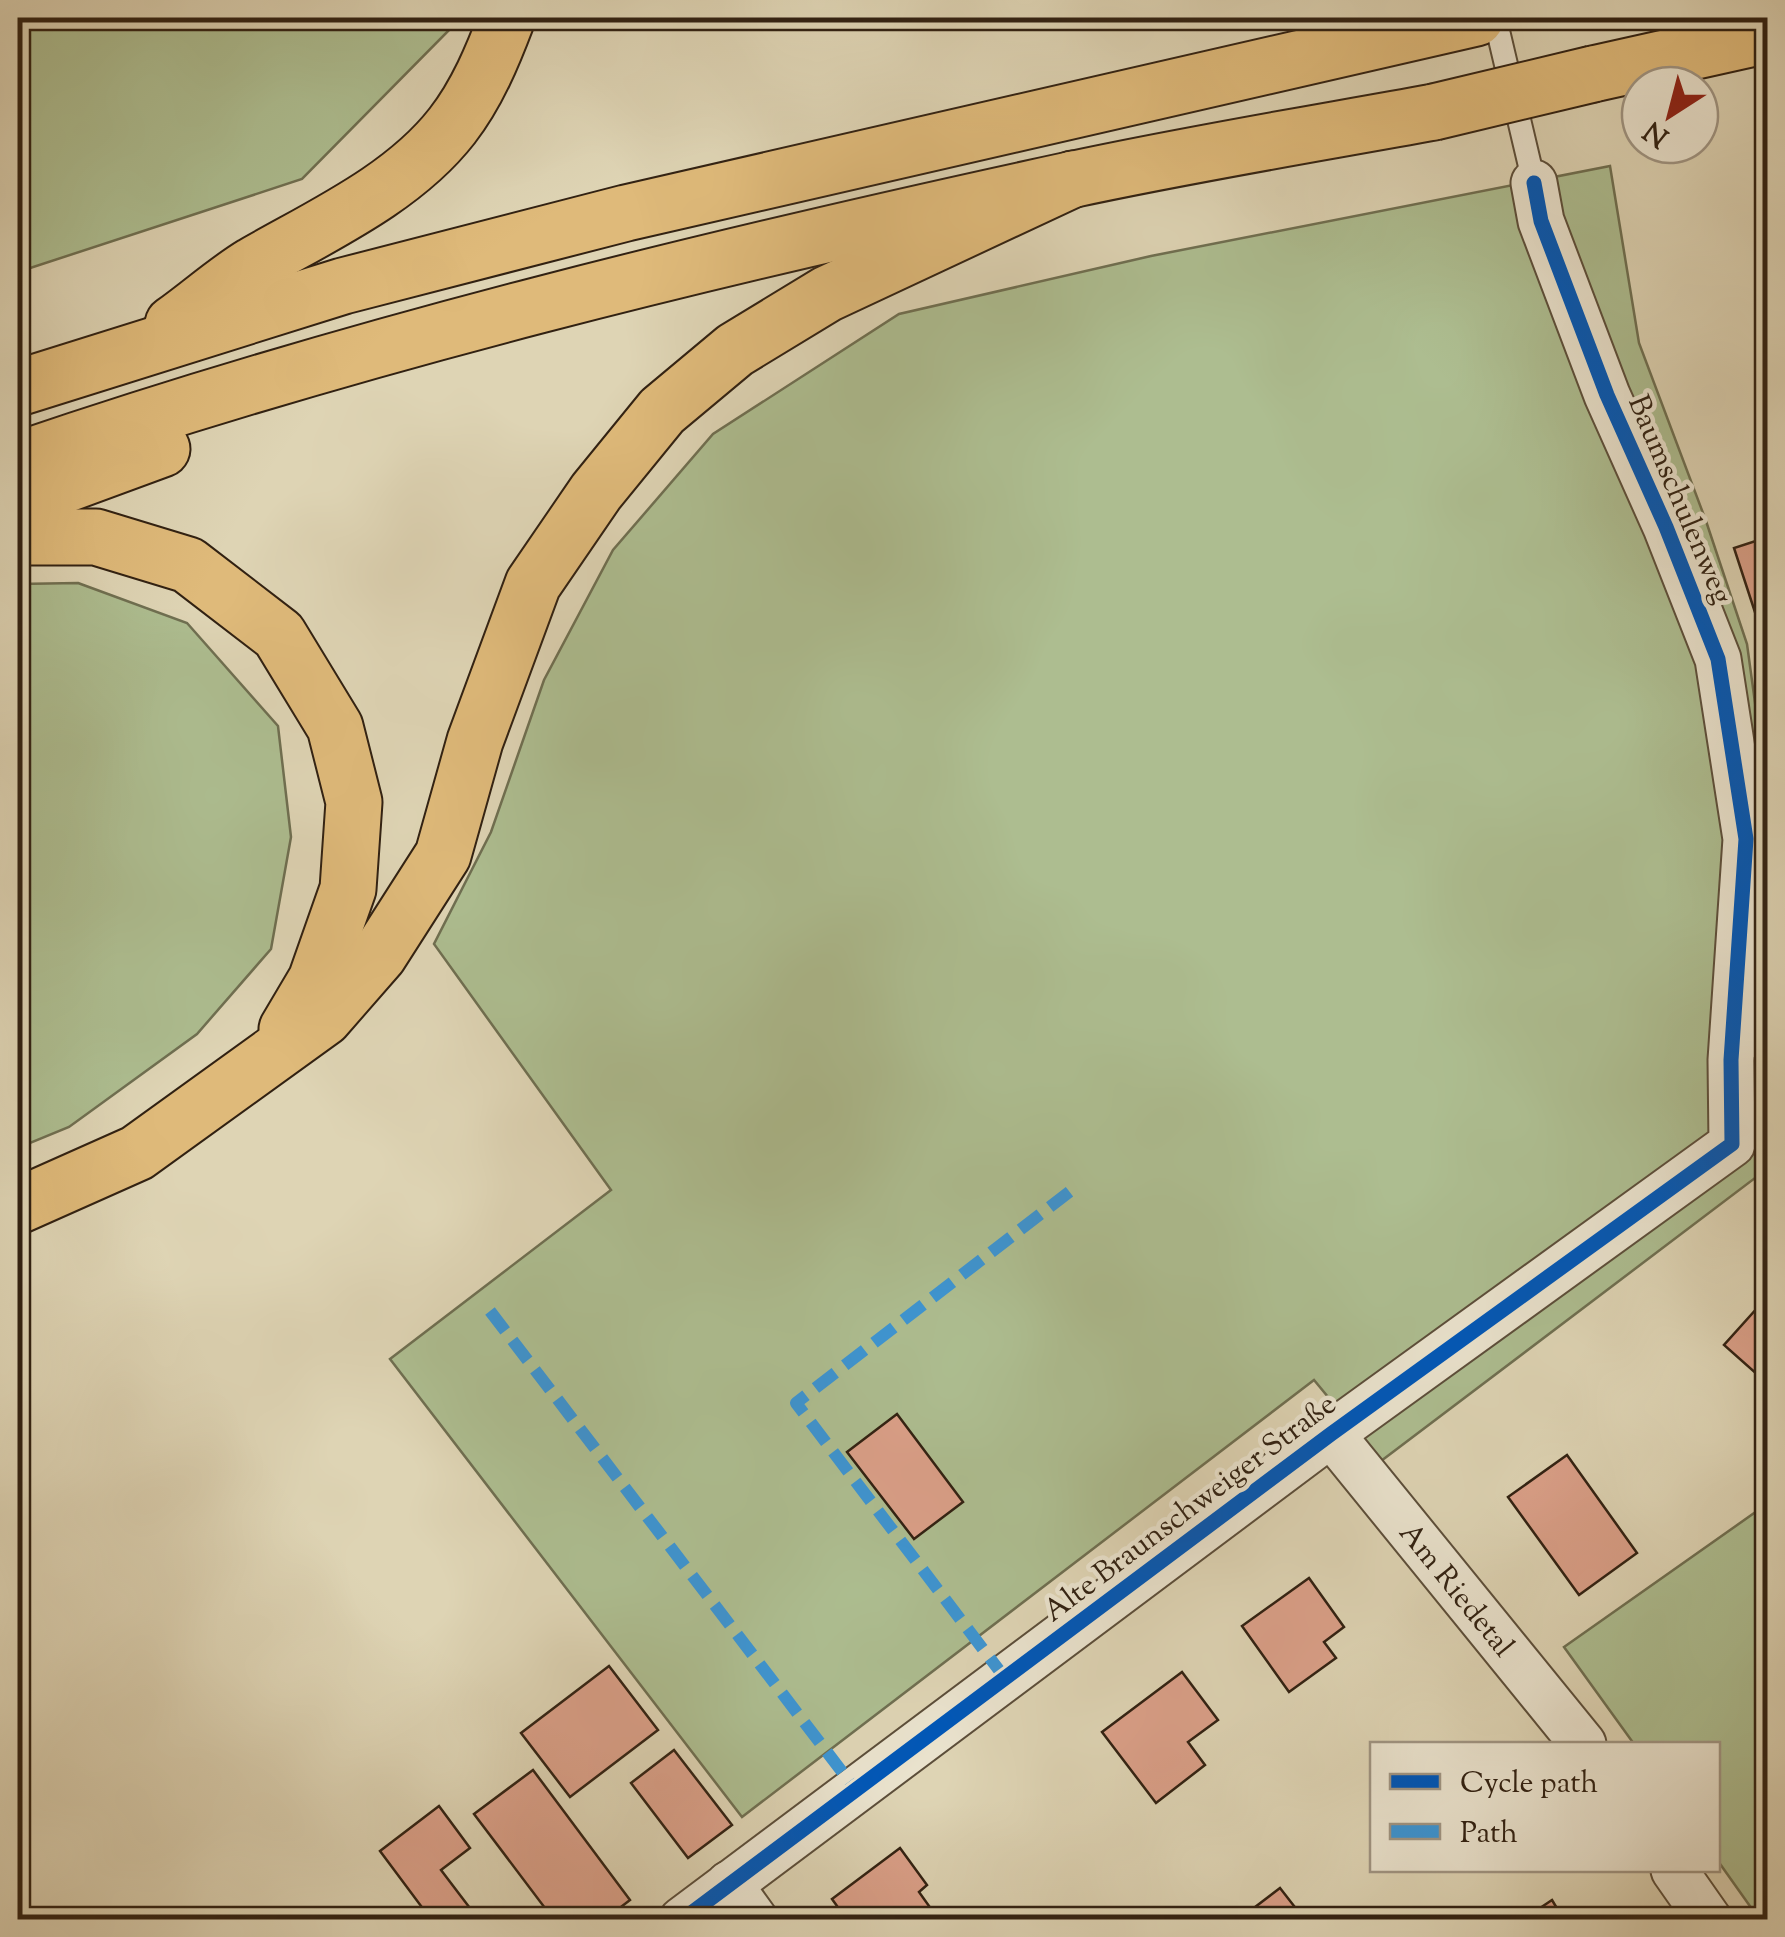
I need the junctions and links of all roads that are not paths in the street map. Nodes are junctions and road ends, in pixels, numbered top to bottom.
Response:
1 (508, 18) edge
2 (1476, 18) edge
3 (1495, 18) edge
4 (1768, 34) edge
5 (1073, 179) junction
6 (1534, 183) joint
7 (143, 347) junction
8 (374, 352) junction
9 (18, 388) edge
10 (18, 460) edge
11 (18, 502) edge
12 (18, 537) edge
13 (1768, 1032) edge
14 (1731, 1060) junction
15 (268, 1062) junction
16 (1750, 1131) edge
17 (18, 1206) edge
18 (1331, 1434) junction
19 (1580, 1742) edge
20 (1675, 1872) edge
21 (742, 1902) edge
22 (682, 1920) edge
23 (1708, 1920) edge

1 - 7 highway
2 - 7 highway
3 - 6 lane
4 - 5 highway, bridge
5 - 8 highway
5 - 15 highway
6 - 14 street, Baumschulenweg
7 - 9 highway
8 - 10 highway
8 - 11 highway
12 - 15 highway
13 - 14 lane
14 - 16 street, Baumschulenweg
15 - 17 highway
16 - 18 street, Alte Braunschweiger Straße
18 - 19 street, Am Riedetal
18 - 21 street, Alte Braunschweiger Straße
20 - 23 street
21 - 22 street, Alte Braunschweiger Straße

